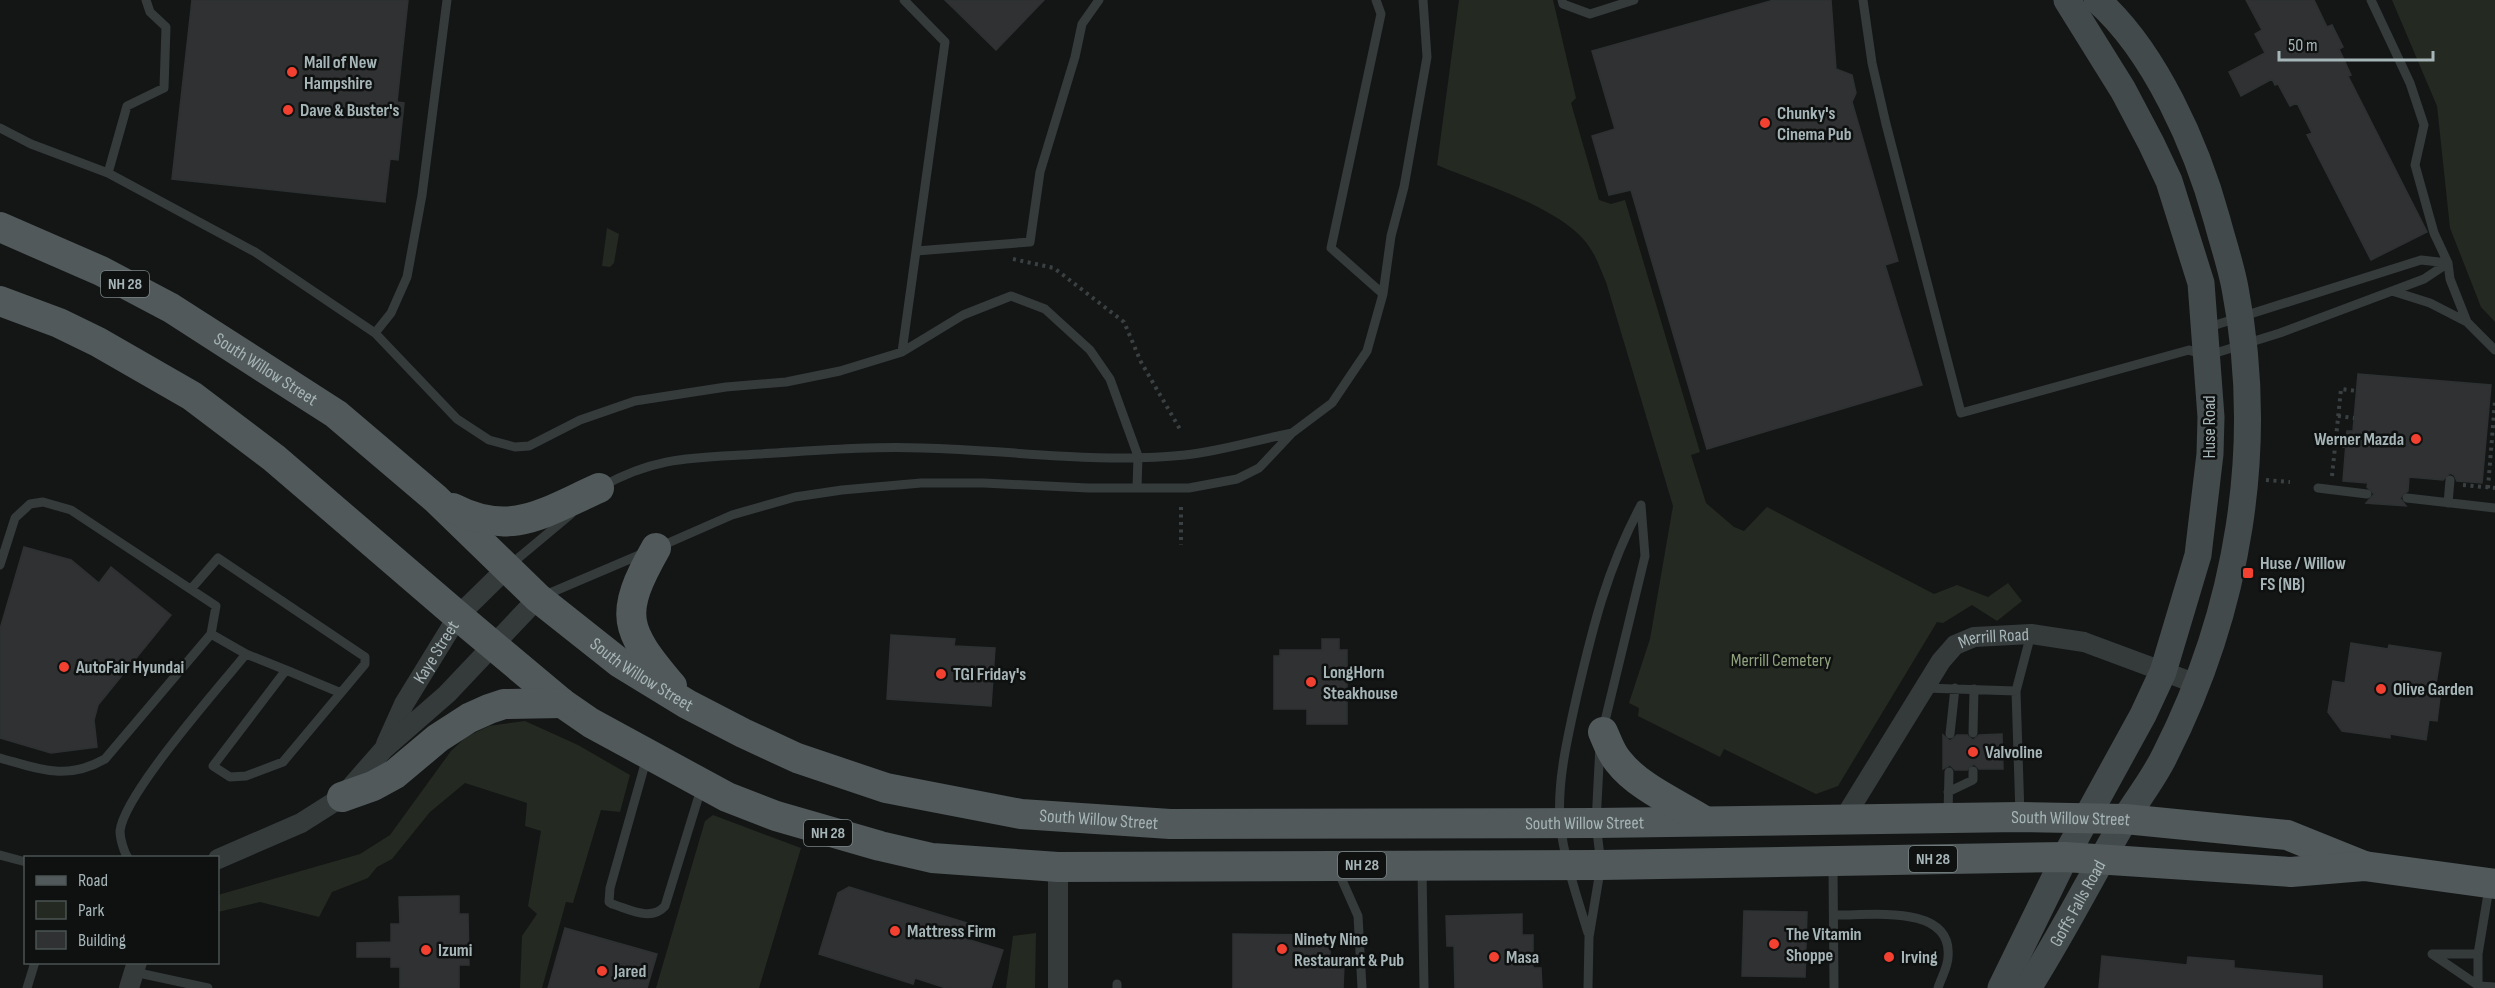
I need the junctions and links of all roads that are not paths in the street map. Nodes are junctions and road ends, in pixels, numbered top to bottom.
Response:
1 (146, 0) edge
2 (447, 0) edge
3 (904, 0) edge
4 (1099, 0) edge
5 (1376, 0) edge
6 (1423, 0) edge
7 (1562, 0) edge
8 (1634, 0) edge
9 (1863, 0) edge
10 (2067, 0) edge
11 (2097, 0) edge
12 (2371, 0) edge
13 (0, 128) edge
14 (108, 173) junction
15 (0, 227) edge
16 (916, 251) junction
17 (2448, 263) junction
18 (2392, 291) junction
19 (1383, 294) junction
20 (0, 301) edge
21 (2240, 317) junction
22 (2467, 322) junction
23 (2205, 328) junction
24 (375, 333) junction
25 (2243, 345) junction
26 (2495, 350) edge
27 (902, 352) junction
28 (2198, 353) junction
29 (1292, 433) junction
30 (1137, 456) junction
31 (2453, 482) road end
32 (599, 488) junction
33 (1137, 488) junction
34 (2318, 488) dead end
35 (2367, 494) dead end
36 (436, 498) junction
37 (2407, 498) dead end
38 (2448, 502) junction
39 (2495, 508) edge
40 (656, 548) junction
41 (0, 565) edge
42 (507, 568) junction
43 (191, 589) junction
44 (538, 598) junction
45 (458, 616) junction
46 (211, 634) junction
47 (2031, 634) junction
48 (492, 645) junction
49 (246, 654) junction
50 (286, 670) junction
51 (2163, 672) junction
52 (2197, 684) junction
53 (1924, 688) junction
54 (1955, 688) junction
55 (1974, 689) junction
56 (2016, 691) junction
57 (341, 693) junction
58 (562, 703) junction
59 (687, 704) junction
60 (1603, 732) junction
61 (1973, 733) dead end
62 (1950, 734) dead end
63 (384, 749) junction
64 (648, 755) junction
65 (0, 758) edge
66 (1973, 771) dead end
67 (1949, 772) dead end
68 (702, 785) junction
69 (342, 797) junction
70 (1948, 805) junction
71 (2020, 817) junction
72 (2086, 818) junction
73 (2125, 819) junction
74 (1703, 820) junction
75 (1843, 820) junction
76 (1560, 822) junction
77 (1596, 823) junction
78 (0, 855) edge
79 (126, 856) edge
80 (2065, 857) junction
81 (2104, 858) junction
82 (219, 860) edge
83 (24, 861) edge
84 (1833, 861) junction
85 (1422, 864) junction
86 (1567, 864) junction
87 (1601, 865) junction
88 (1335, 866) junction
89 (2364, 866) junction
90 (1058, 867) junction
91 (2493, 883) edge
92 (1834, 915) junction
93 (1589, 937) junction
94 (2478, 954) junction
95 (35, 964) edge
96 (133, 974) edge
97 (2479, 987) edge
98 (2495, 987) edge
99 (27, 988) edge
100 (208, 988) edge
101 (1058, 988) edge
102 (1362, 988) edge
103 (1424, 988) edge
104 (1588, 988) edge
105 (1834, 988) edge
106 (1938, 988) edge
107 (2001, 988) edge
108 (2028, 988) edge

1 - 14 lane
2 - 24 lane
3 - 16 lane
4 - 16 lane
5 - 19 lane
6 - 19 lane
7 - 8 lane
9 - 28 lane
10 - 23 street, Huse Road
11 - 21 street, Huse Road
12 - 17 lane
13 - 14 lane
14 - 24 lane
15 - 36 main road, South Willow Street / NH 28
16 - 27 lane
17 - 18 lane
17 - 21 lane
17 - 22 lane
18 - 22 lane
18 - 25 lane
19 - 29 lane
20 - 45 main road, South Willow Street / NH 28
21 - 23 lane
21 - 25 street, Huse Road
22 - 26 lane
23 - 28 street, Huse Road
24 - 27 lane
25 - 28 lane
25 - 52 street, Huse Road
27 - 30 lane
28 - 51 street, Huse Road
29 - 30 lane
29 - 33 lane
30 - 32 lane
30 - 33 lane
31 - 38 lane
32 - 36 main road
32 - 42 lane
33 - 40 lane
34 - 35 lane
36 - 42 main road, South Willow Street / NH 28
37 - 38 lane
38 - 39 lane
40 - 44 lane
40 - 59 main road
41 - 43 lane
42 - 44 main road, South Willow Street / NH 28
42 - 45 street, Kaye Street
43 - 46 lane
43 - 57 lane
44 - 48 street, Kaye Street
44 - 59 main road, South Willow Street / NH 28
45 - 48 main road, South Willow Street / NH 28
45 - 63 street, Kaye Street
46 - 49 lane
46 - 65 lane
47 - 51 street, Merrill Road
47 - 53 street, Merrill Road
47 - 56 lane
48 - 58 main road, South Willow Street / NH 28
48 - 63 street, Kaye Street
49 - 50 lane
49 - 79 lane
50 - 57 lane
50 - 57 lane
51 - 52 street, Merrill Road
51 - 72 street, Huse Road
52 - 73 street, Huse Road
53 - 54 lane
53 - 75 street, Merrill Road
54 - 55 lane
54 - 62 lane
55 - 56 lane
55 - 61 lane
56 - 71 lane
58 - 64 main road, South Willow Street / NH 28
58 - 69 main road
59 - 76 main road, South Willow Street / NH 28
60 - 74 main road
60 - 76 lane
60 - 77 lane
63 - 69 street, Kaye Street
64 - 68 main road, South Willow Street / NH 28
64 - 68 lane
66 - 70 lane
67 - 70 lane
68 - 90 main road, South Willow Street / NH 28
69 - 82 street, Kaye Street
70 - 71 main road, South Willow Street / NH 28
70 - 75 main road, South Willow Street / NH 28
71 - 72 main road, South Willow Street / NH 28
72 - 73 main road, South Willow Street / NH 28
72 - 80 street, Huse Road
73 - 81 street, Goffs Falls Road
73 - 89 main road, South Willow Street / NH 28
74 - 75 main road, South Willow Street / NH 28
74 - 77 main road, South Willow Street / NH 28
76 - 77 main road, South Willow Street / NH 28
76 - 86 lane
77 - 87 lane
78 - 83 lane
80 - 81 main road, South Willow Street / NH 28
80 - 84 main road, South Willow Street / NH 28
80 - 107 street, Goffs Falls Road
81 - 89 main road, South Willow Street / NH 28
81 - 108 street, Goffs Falls Road
84 - 87 main road, South Willow Street / NH 28
84 - 92 lane
85 - 86 main road, South Willow Street / NH 28
85 - 88 main road, South Willow Street / NH 28
85 - 103 lane
86 - 87 main road, South Willow Street / NH 28
86 - 93 lane
87 - 93 lane
88 - 90 main road, South Willow Street / NH 28
88 - 102 lane
89 - 91 main road, South Willow Street / NH 28
90 - 101 street
91 - 94 lane
92 - 105 lane
92 - 106 lane
93 - 104 lane
94 - 97 lane
94 - 97 lane
95 - 99 lane
96 - 100 lane
97 - 98 lane

